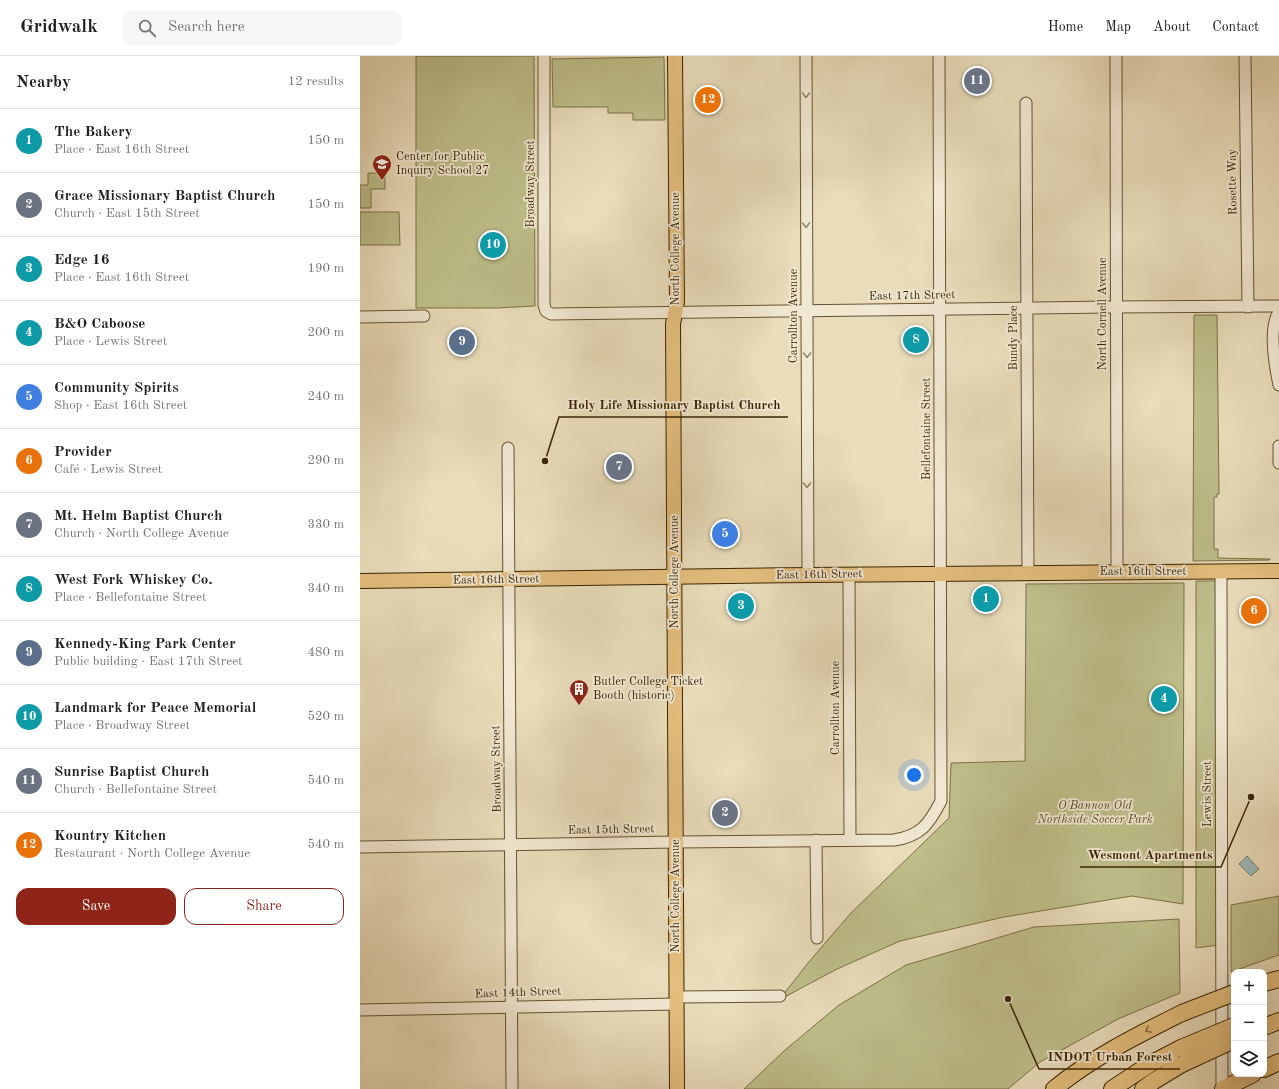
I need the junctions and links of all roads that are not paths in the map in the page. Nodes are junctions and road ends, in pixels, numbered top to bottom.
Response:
1 (544, 56) edge
2 (675, 56) edge
3 (806, 56) edge
4 (939, 56) edge
5 (1116, 56) edge
6 (1245, 56) edge
7 (1026, 103) dead end
8 (1279, 306) edge
9 (1116, 307) junction
10 (1248, 307) junction
11 (1027, 308) junction
12 (940, 309) junction
13 (546, 311) joint
14 (807, 311) junction
15 (1279, 312) edge
16 (675, 313) junction
17 (424, 316) dead end
18 (360, 317) edge
19 (1279, 385) edge
20 (1279, 446) edge
21 (508, 448) dead end
22 (1279, 463) edge
23 (1279, 571) edge
24 (1117, 572) junction
25 (1221, 572) junction
26 (1028, 573) junction
27 (940, 574) junction
28 (808, 575) junction
29 (848, 575) junction
30 (675, 578) junction
31 (508, 579) junction
32 (360, 582) edge
33 (941, 801) joint
34 (816, 840) junction
35 (850, 840) junction
36 (676, 842) junction
37 (510, 845) junction
38 (360, 848) edge
39 (817, 938) dead end
40 (1279, 979) edge
41 (1267, 983) edge
42 (1231, 994) edge
43 (780, 996) dead end
44 (676, 1000) junction
45 (511, 1007) junction
46 (360, 1010) edge
47 (1279, 1012) edge
48 (1267, 1015) edge
49 (1279, 1021) edge
50 (1267, 1026) edge
51 (1231, 1027) edge
52 (1232, 1041) edge
53 (1279, 1062) edge
54 (1267, 1068) edge
55 (1247, 1077) edge
56 (1227, 1087) edge
57 (512, 1089) edge
58 (677, 1089) edge
59 (1054, 1089) edge
60 (1112, 1089) edge
61 (1143, 1089) edge

1 - 13 street, Broadway Street
2 - 16 main road, North College Avenue
3 -> 14 street, Carrollton Avenue
4 - 12 street, Bellefontaine Street
5 - 9 street, North Cornell Avenue
6 - 10 street, Rosette Way
7 - 11 street, Bundy Place
8 - 10 street, East 17th Street
9 - 10 street, East 17th Street
9 - 11 street, East 17th Street
9 - 24 street, North Cornell Avenue
11 - 12 street, East 17th Street
11 - 26 street, Bundy Place
12 - 14 street, East 17th Street
12 - 27 street, Bellefontaine Street
13 - 16 street, East 17th Street
14 - 16 street, East 17th Street
14 -> 28 street, Carrollton Avenue
15 - 19 street
16 - 30 main road, North College Avenue
17 - 18 street
20 - 22 street
21 - 31 street, Broadway Street
23 - 25 main road, East 16th Street
24 - 25 main road, East 16th Street
24 - 26 main road, East 16th Street
25 - 56 street, Lewis Street
26 - 27 main road, East 16th Street
27 - 29 main road, East 16th Street
27 - 33 street, Bellefontaine Street
28 - 29 main road, East 16th Street
28 - 30 main road, East 16th Street
29 - 35 street, Carrollton Avenue
30 - 31 main road, East 16th Street
30 - 36 main road, North College Avenue
31 - 32 main road, East 16th Street
31 - 37 street, Broadway Street
33 - 35 street, East 15th Street
34 - 35 street, East 15th Street
34 - 36 street, East 15th Street
34 - 39 street
36 - 37 street, East 15th Street
36 - 44 main road, North College Avenue
37 - 38 street, East 15th Street
37 - 45 street, Broadway Street
40 - 41 highway
42 -> 59 highway, bridge
43 - 44 street, East 14th Street
44 - 45 street, East 14th Street
44 - 58 main road, North College Avenue
45 - 46 street, East 14th Street
45 - 57 street, Broadway Street
47 - 48 highway
49 - 50 highway
51 - 60 highway, bridge
52 - 61 highway, bridge
53 - 54 highway
55 - 56 highway

